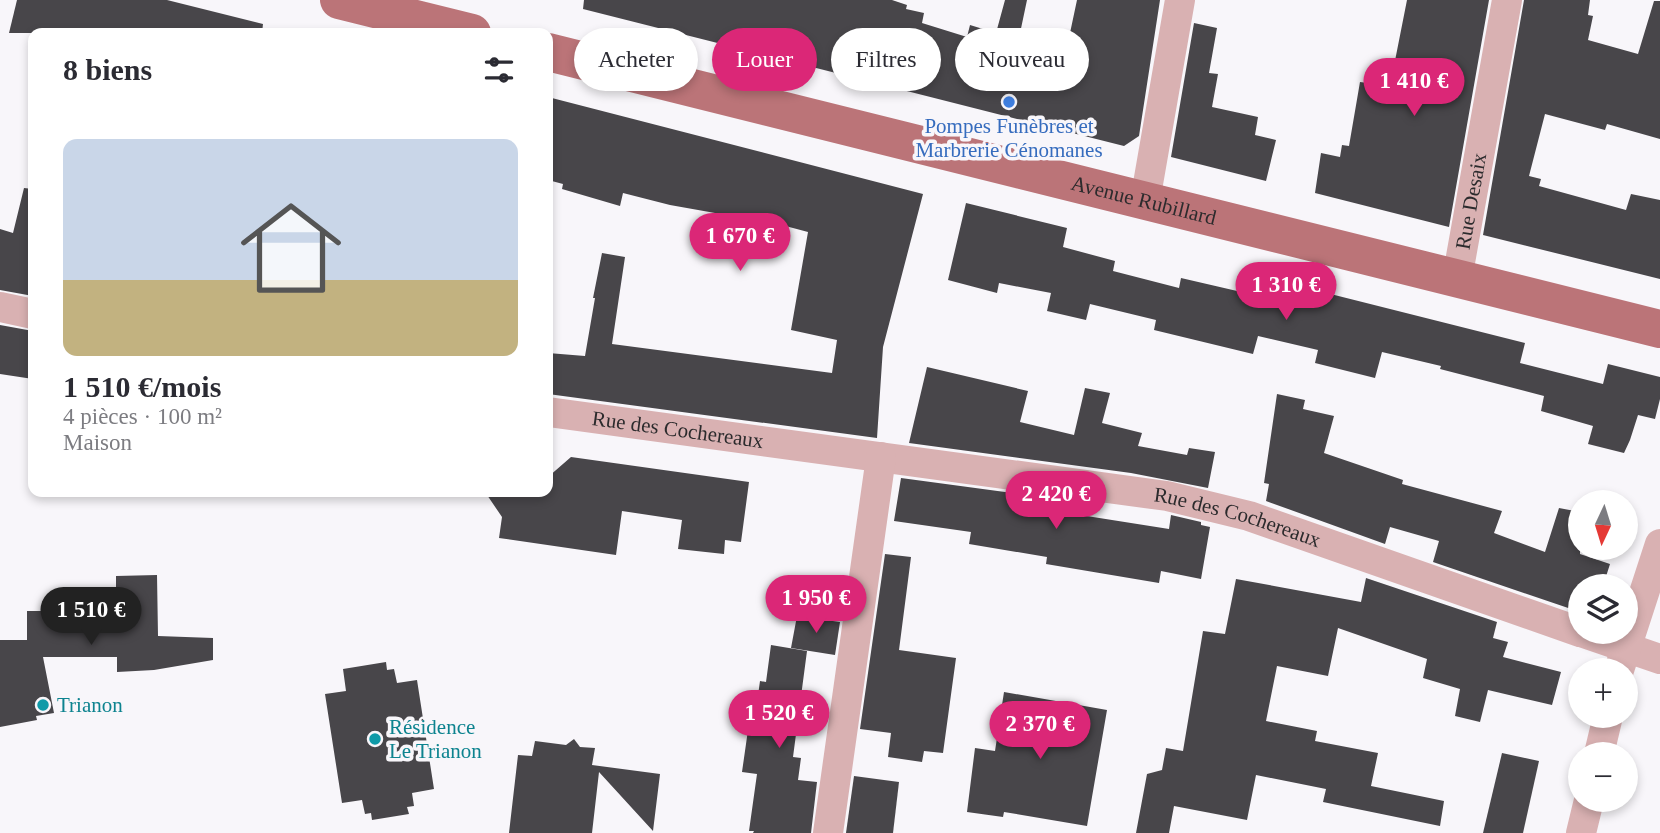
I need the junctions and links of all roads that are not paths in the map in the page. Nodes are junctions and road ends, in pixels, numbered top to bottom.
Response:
1 (339, 0) edge
2 (1181, 0) edge
3 (1507, 0) edge
4 (388, 15) edge
5 (449, 28) edge
6 (553, 53) edge
7 (1145, 201) junction
8 (1457, 279) junction
9 (0, 307) edge
10 (28, 313) edge
11 (1660, 329) edge
12 (553, 413) edge
13 (881, 457) junction
14 (1660, 544) edge
15 (1568, 627) edge
16 (1599, 644) edge
17 (1620, 658) edge
18 (1622, 658) edge
19 (1638, 659) edge
20 (1660, 659) edge
21 (1586, 812) edge
22 (828, 833) edge
23 (1581, 833) edge

1 - 4 main road
2 - 7 street
3 - 8 street, Rue Desaix
4 - 5 main road
6 - 7 main road, Avenue Rubillard
7 - 8 main road, Avenue Rubillard
8 - 11 main road, Avenue Rubillard
9 - 10 street
12 - 13 street, Rue des Cochereaux
13 - 15 street, Rue des Cochereaux
13 - 22 street
14 - 18 street
16 - 17 street, Rue des Cochereaux
19 - 20 street, Rue des Cochereaux
21 - 23 street

